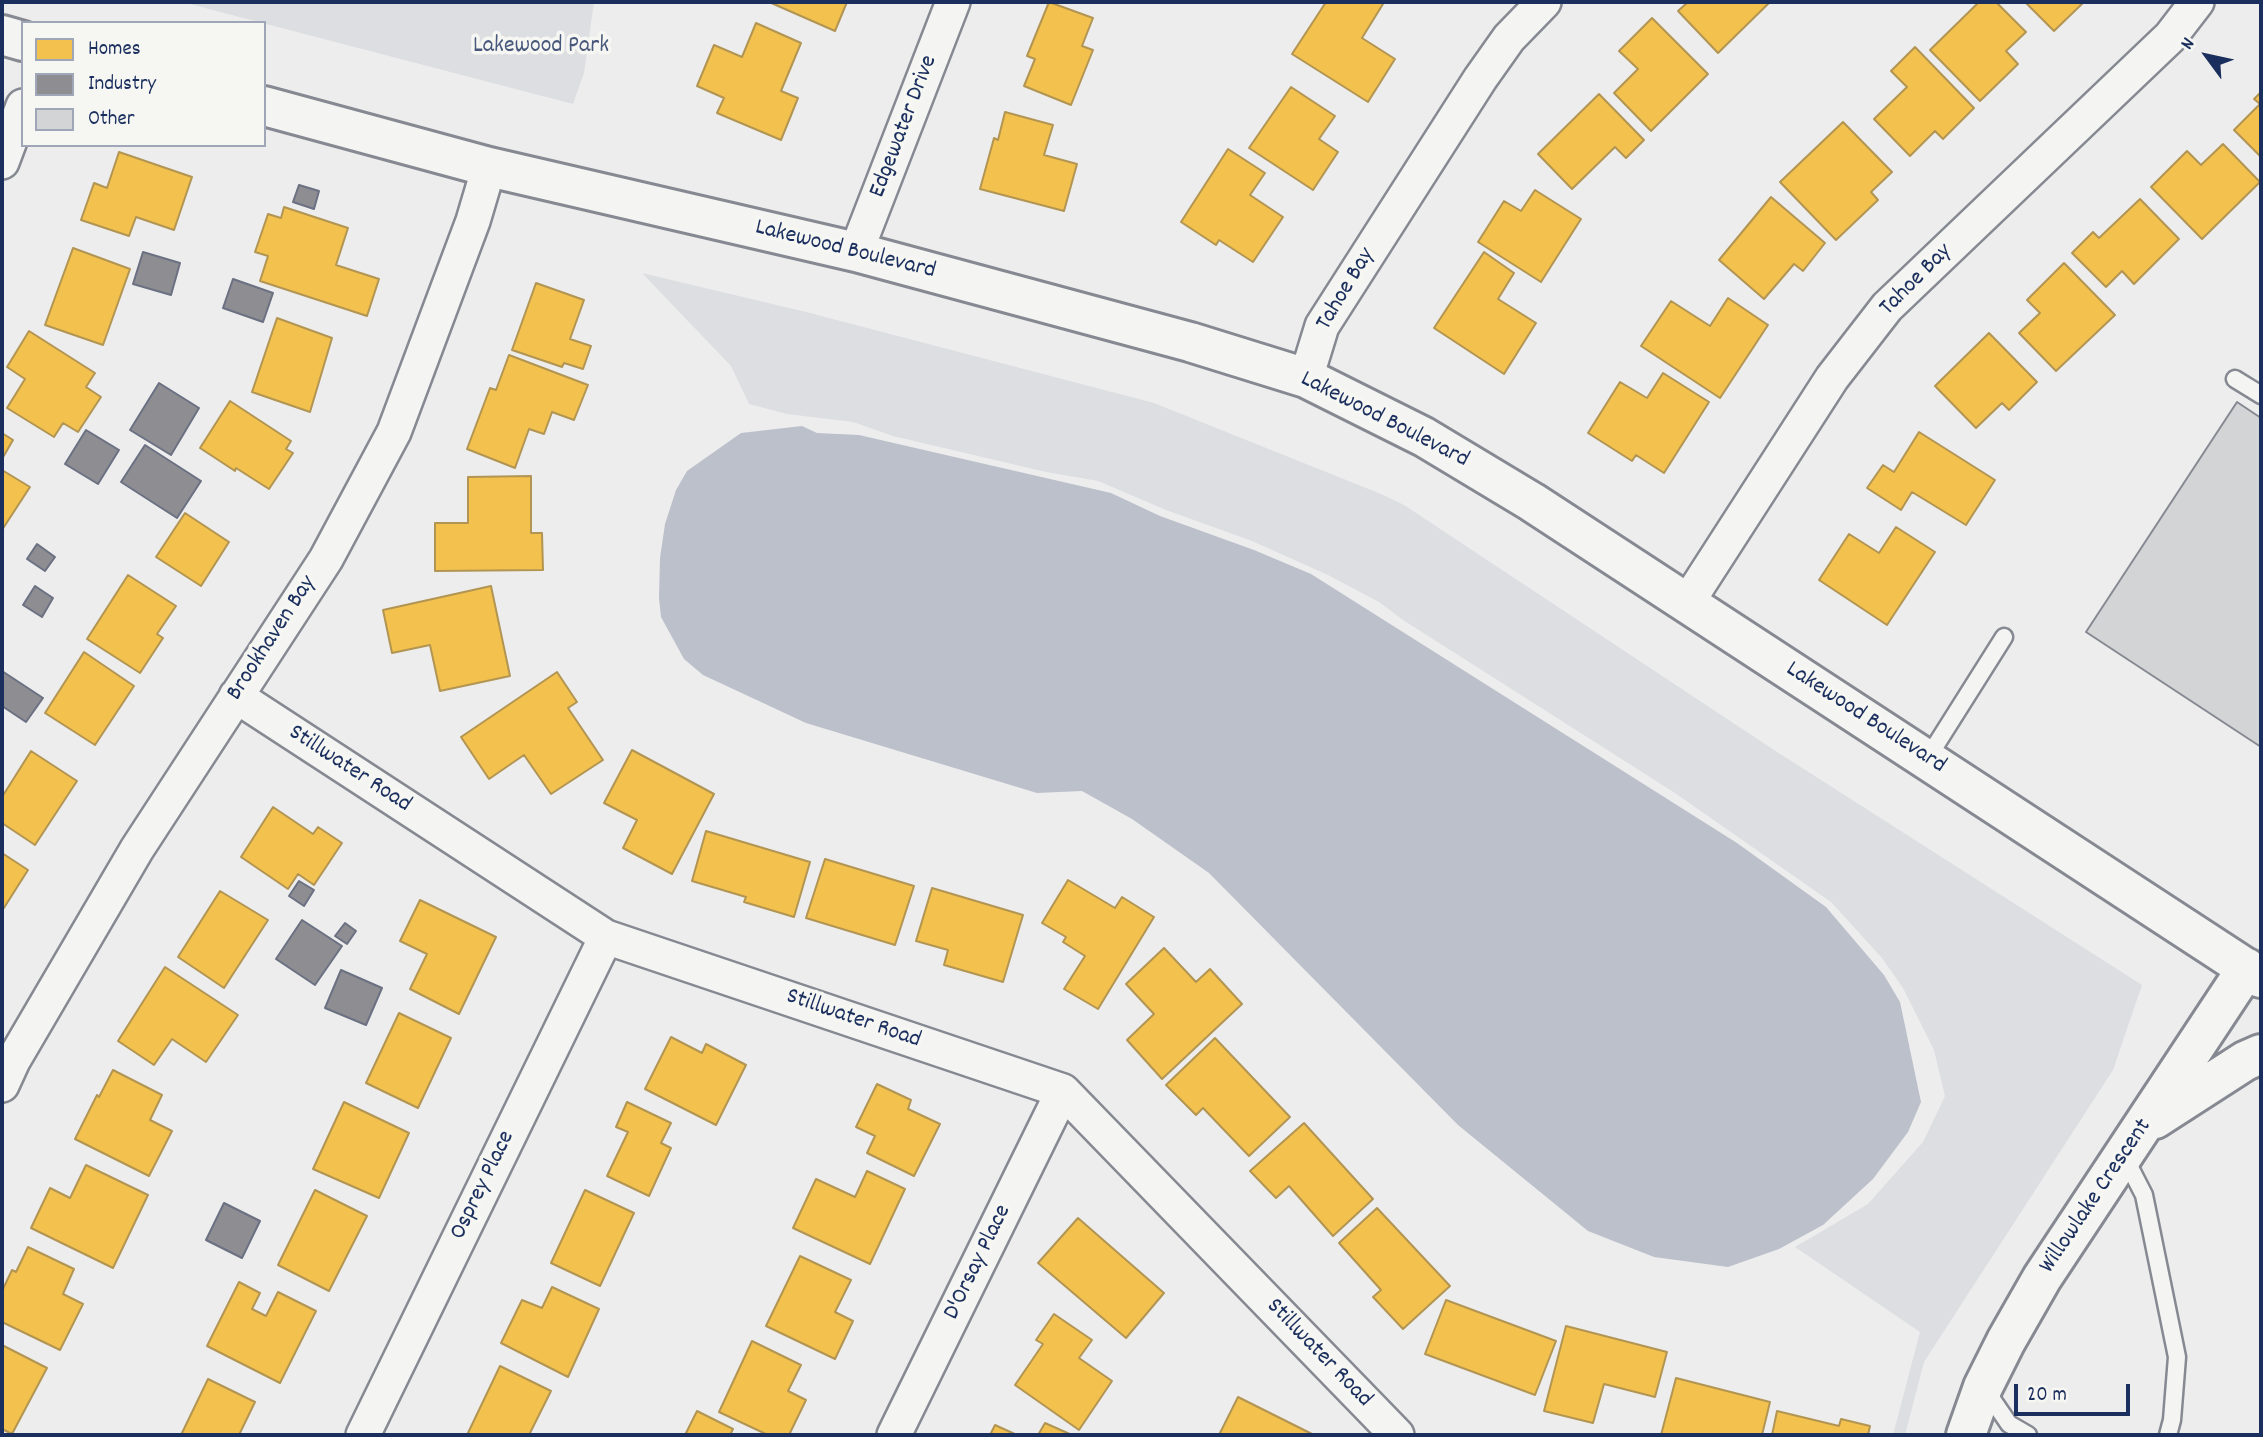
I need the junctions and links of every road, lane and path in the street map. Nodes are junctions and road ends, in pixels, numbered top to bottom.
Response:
1 (953, 2) edge
2 (1544, 2) edge
3 (2197, 2) edge
4 (2, 35) edge
5 (21, 40) edge
6 (266, 107) edge
7 (21, 111) edge
8 (2, 162) edge
9 (489, 167) junction
10 (856, 252) junction
11 (1306, 378) junction
12 (2235, 379) dead end
13 (2261, 395) edge
14 (1687, 603) junction
15 (2004, 636) dead end
16 (236, 696) junction
17 (1927, 759) junction
18 (606, 937) junction
19 (2254, 973) edge
20 (2261, 1054) edge
21 (2, 1085) edge
22 (1063, 1091) junction
23 (2134, 1141) junction
24 (1983, 1387) junction
25 (363, 1435) edge
26 (894, 1435) edge
27 (1397, 1435) edge
28 (1966, 1435) edge
29 (2028, 1435) edge
30 (2168, 1435) edge

1 - 10 street, Edgewater Drive
2 - 11 street, Tahoe Bay
3 - 14 street, Tahoe Bay
4 - 5 street
6 - 9 street, Lakewood Boulevard
7 - 8 street
9 - 10 street, Lakewood Boulevard
9 - 16 street, Brookhaven Bay
10 - 11 street, Lakewood Boulevard
11 - 14 street, Lakewood Boulevard
12 - 13 lane
14 - 17 street, Lakewood Boulevard
15 - 17 lane
16 - 18 street, Stillwater Road
16 - 21 street, Brookhaven Bay
17 - 19 street, Lakewood Boulevard
18 - 22 street, Stillwater Road
18 - 25 street, Osprey Place
19 - 23 street, Willowlake Crescent
20 - 23 street
22 - 26 street, D'Orsay Place
22 - 27 street, Stillwater Road
23 - 24 street, Willowlake Crescent
23 - 30 lane
24 - 28 street, Willowlake Crescent
24 - 29 lane

